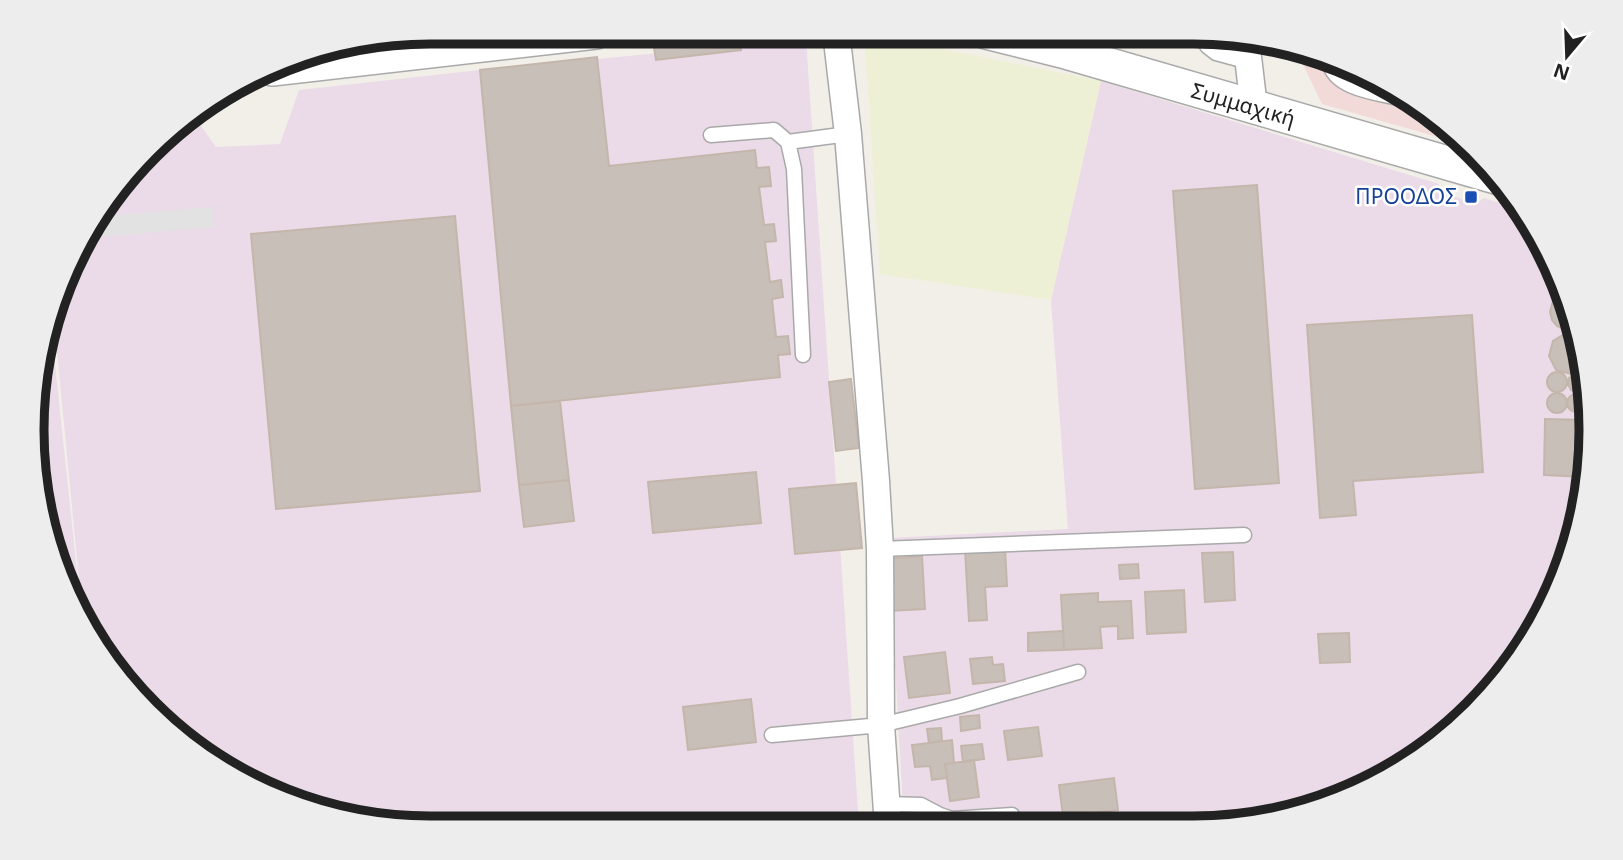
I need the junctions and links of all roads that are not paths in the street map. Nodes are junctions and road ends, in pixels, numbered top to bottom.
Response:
1 (460, 44) edge
2 (837, 44) edge
3 (1032, 44) edge
4 (1207, 45) edge
5 (1248, 51) edge
6 (319, 60) edge
7 (1332, 70) edge
8 (1381, 93) edge
9 (1254, 108) junction
10 (848, 134) junction
11 (711, 135) dead end
12 (788, 142) junction
13 (1476, 168) edge
14 (803, 355) dead end
15 (1244, 535) dead end
16 (880, 549) junction
17 (1078, 672) dead end
18 (881, 725) junction
19 (772, 735) dead end
20 (888, 815) edge
21 (947, 816) edge

1 - 6 street
2 - 10 street
3 - 9 street, Συμμαχική
4 - 5 lane
5 - 9 street
7 - 8 lane
9 - 13 street, Συμμαχική
10 - 12 lane
10 - 16 street
11 - 12 lane
12 - 14 lane
15 - 16 lane
16 - 18 street
17 - 18 lane
18 - 19 lane
18 - 20 street
20 - 21 lane

